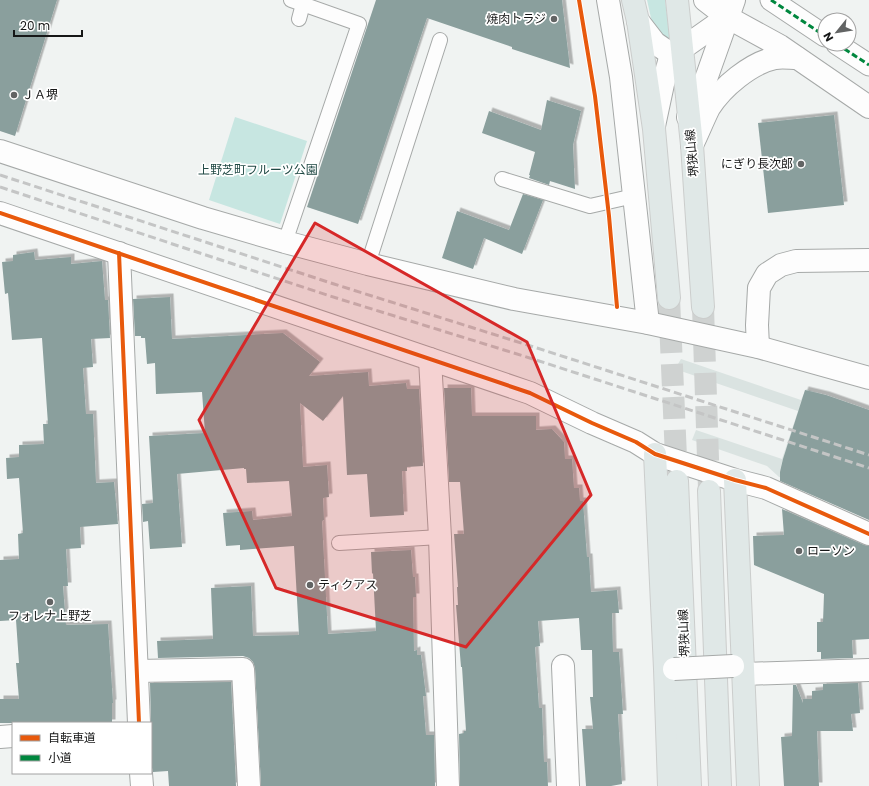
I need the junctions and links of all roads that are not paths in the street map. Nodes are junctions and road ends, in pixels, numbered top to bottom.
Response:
1 (608, 0) edge
2 (633, 0) edge
3 (677, 0) edge
4 (705, 0) edge
5 (772, 0) edge
6 (297, 2) edge
7 (731, 9) edge
8 (299, 19) dead end
9 (638, 21) junction
10 (817, 31) edge
11 (440, 40) dead end
12 (677, 51) junction
13 (849, 52) edge
14 (797, 58) junction
15 (869, 65) edge
16 (869, 107) edge
17 (688, 117) junction
18 (654, 128) junction
19 (692, 145) junction
20 (0, 151) edge
21 (502, 179) dead end
22 (634, 196) junction
23 (0, 213) edge
24 (285, 242) junction
25 (119, 253) junction
26 (869, 260) edge
27 (368, 264) junction
28 (670, 298) tunnel mouth
29 (703, 307) tunnel mouth
30 (648, 323) junction
31 (758, 347) junction
32 (430, 359) junction
33 (869, 378) edge
34 (655, 454) junction
35 (735, 480) junction
36 (677, 481) tunnel mouth
37 (709, 491) tunnel mouth
38 (869, 534) edge
39 (440, 537) junction
40 (339, 543) dead end
41 (563, 666) dead end
42 (740, 668) junction
43 (670, 669) junction
44 (869, 670) edge
45 (137, 672) junction
46 (139, 722) edge
47 (12, 736) edge
48 (0, 737) edge
49 (141, 774) edge
50 (142, 786) edge
51 (249, 786) edge
52 (448, 786) edge
53 (568, 786) edge
54 (669, 786) edge
55 (690, 786) edge
56 (720, 786) edge
57 (748, 786) edge

1 - 22 street
2 - 9 main road
3 - 12 main road, 堺狭山線
4 - 7 street
5 - 10 street
6 - 8 lane
6 - 24 lane
7 - 12 street
7 - 14 street
7 - 17 street
9 - 12 street
9 - 18 main road
11 - 27 lane
12 - 17 main road, 堺狭山線
12 - 18 street
13 - 15 street
14 - 16 street
14 - 19 street
17 - 19 main road, 堺狭山線
18 - 28 main road
19 - 29 main road, 堺狭山線
20 - 24 street
21 - 22 lane
22 - 30 street
23 - 25 street
24 - 27 street
25 - 32 street
25 - 45 street
26 - 31 street
27 - 30 street
30 - 31 street
31 - 33 street
32 - 34 street
32 - 39 street
34 - 35 street
34 - 43 main road
35 - 38 street
35 - 42 main road
36 - 55 main road, 堺狭山線
37 - 56 main road
39 - 40 lane
39 - 52 street
41 - 53 street
42 - 43 street, bridge
42 - 44 street
42 - 57 main road
43 - 54 main road
45 - 46 street
45 - 51 street
47 - 48 street
49 - 50 street

